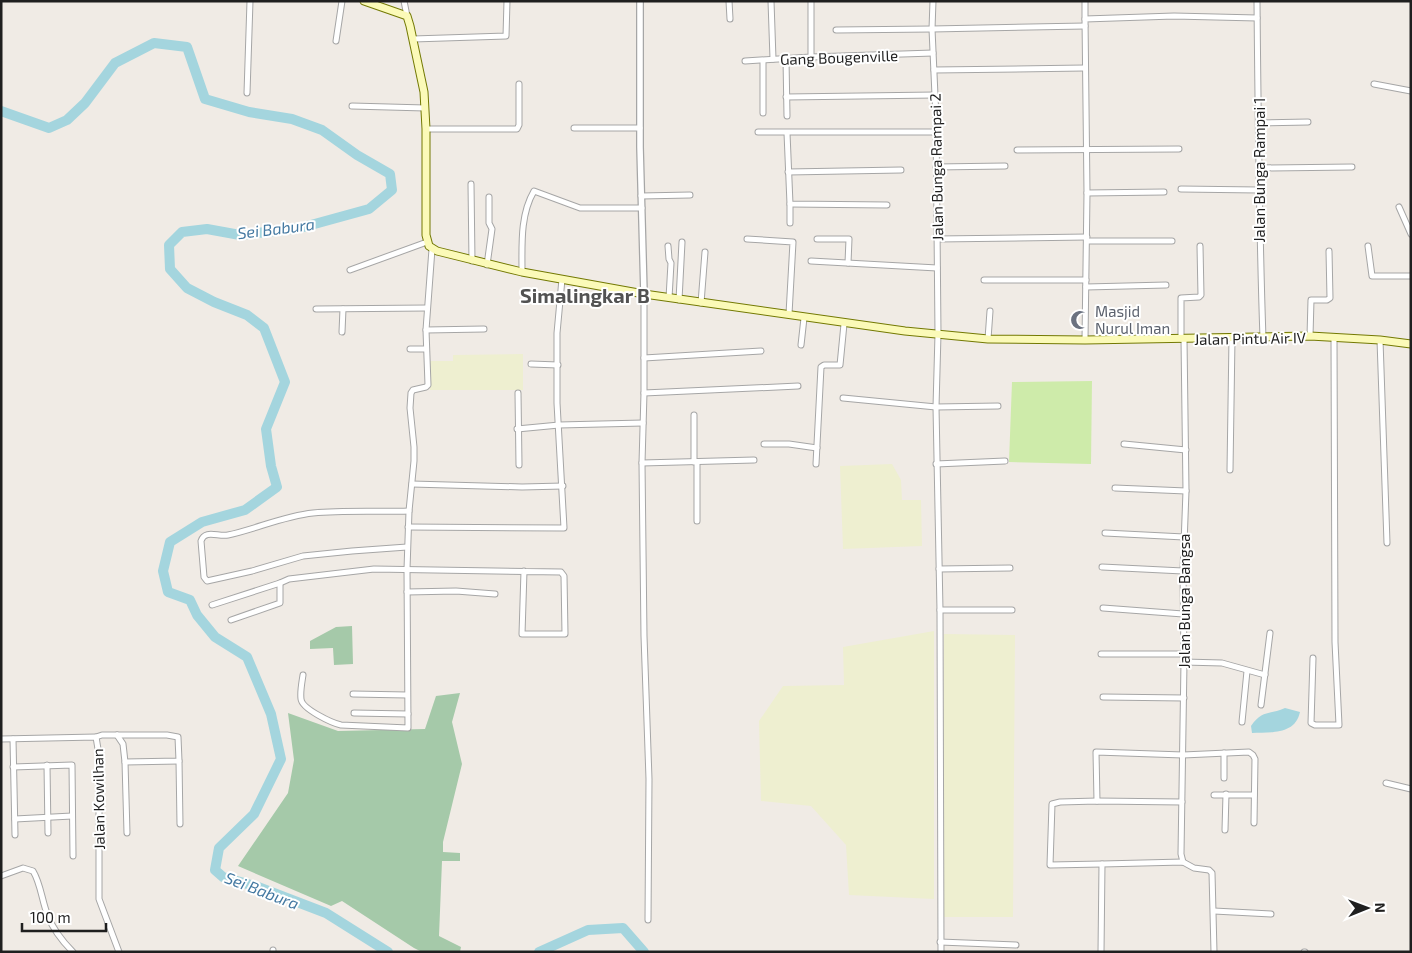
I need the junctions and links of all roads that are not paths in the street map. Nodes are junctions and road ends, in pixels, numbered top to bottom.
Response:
1 (250, 1) edge
2 (342, 1) edge
3 (364, 1) edge
4 (404, 1) edge
5 (507, 1) edge
6 (640, 1) edge
7 (729, 1) edge
8 (771, 1) edge
9 (811, 1) edge
10 (933, 1) edge
11 (1085, 1) edge
12 (1257, 1) edge
13 (407, 16) junction
14 (1257, 18) junction
15 (730, 19) dead end
16 (1085, 19) junction
17 (1085, 26) junction
18 (836, 30) dead end
19 (932, 30) junction
20 (413, 39) junction
21 (336, 41) dead end
22 (933, 53) junction
23 (811, 57) junction
24 (773, 59) junction
25 (786, 59) junction
26 (745, 61) dead end
27 (763, 61) junction
28 (1084, 68) junction
29 (934, 70) junction
30 (519, 84) dead end
31 (1374, 84) dead end
32 (1411, 91) edge
33 (247, 92) dead end
34 (935, 95) junction
35 (786, 97) junction
36 (352, 106) dead end
37 (425, 108) junction
38 (763, 112) dead end
39 (787, 116) dead end
40 (1308, 122) dead end
41 (1259, 123) junction
42 (574, 128) dead end
43 (640, 128) junction
44 (426, 129) junction
45 (758, 132) dead end
46 (936, 132) junction
47 (788, 133) junction
48 (1179, 149) dead end
49 (1017, 150) dead end
50 (1086, 150) junction
51 (1005, 166) dead end
52 (936, 167) junction
53 (1352, 167) dead end
54 (1259, 168) junction
55 (901, 170) dead end
56 (788, 172) junction
57 (471, 184) dead end
58 (1181, 190) dead end
59 (1258, 190) junction
60 (1164, 192) dead end
61 (1087, 193) junction
62 (690, 195) dead end
63 (641, 196) junction
64 (489, 197) dead end
65 (790, 204) junction
66 (887, 205) dead end
67 (1399, 207) dead end
68 (642, 208) junction
69 (790, 224) dead end
70 (1411, 234) edge
71 (937, 238) junction
72 (747, 239) dead end
73 (817, 239) dead end
74 (1087, 239) junction
75 (1172, 241) dead end
76 (427, 242) junction
77 (682, 242) dead end
78 (668, 246) dead end
79 (1200, 246) dead end
80 (1368, 246) dead end
81 (432, 249) junction
82 (1329, 251) dead end
83 (705, 252) dead end
84 (472, 261) junction
85 (811, 261) dead end
86 (848, 263) junction
87 (487, 265) junction
88 (937, 268) junction
89 (350, 270) dead end
90 (522, 272) junction
91 (1411, 276) edge
92 (562, 280) junction
93 (984, 280) dead end
94 (1086, 280) junction
95 (1166, 285) dead end
96 (1086, 287) junction
97 (644, 294) junction
98 (668, 298) junction
99 (679, 300) junction
100 (701, 304) junction
101 (427, 308) junction
102 (316, 309) dead end
103 (343, 309) junction
104 (990, 311) dead end
105 (789, 314) junction
106 (804, 318) junction
107 (844, 324) junction
108 (484, 329) dead end
109 (426, 330) junction
110 (342, 332) dead end
111 (938, 334) junction
112 (1310, 336) junction
113 (1334, 337) junction
114 (1232, 338) junction
115 (1262, 338) junction
116 (988, 339) junction
117 (1183, 339) junction
118 (1085, 340) junction
119 (1380, 340) junction
120 (1411, 344) edge
121 (801, 345) dead end
122 (410, 349) dead end
123 (426, 349) junction
124 (761, 351) dead end
125 (644, 358) junction
126 (531, 364) dead end
127 (558, 365) junction
128 (798, 386) dead end
129 (518, 393) dead end
130 (644, 393) junction
131 (844, 398) dead end
132 (998, 406) dead end
133 (936, 407) junction
134 (694, 415) dead end
135 (642, 423) junction
136 (559, 425) junction
137 (518, 429) junction
138 (764, 444) dead end
139 (1124, 444) dead end
140 (817, 448) junction
141 (1186, 450) junction
142 (754, 460) dead end
143 (1005, 461) dead end
144 (695, 462) junction
145 (642, 463) junction
146 (816, 464) dead end
147 (936, 464) junction
148 (519, 465) dead end
149 (1230, 470) dead end
150 (412, 484) junction
151 (562, 486) junction
152 (1114, 488) dead end
153 (1186, 491) junction
154 (409, 511) junction
155 (697, 521) dead end
156 (408, 528) junction
157 (1105, 533) dead end
158 (1184, 537) junction
159 (1387, 543) dead end
160 (407, 548) junction
161 (1102, 567) dead end
162 (1010, 568) dead end
163 (406, 569) junction
164 (939, 569) junction
165 (524, 571) junction
166 (1183, 572) junction
167 (280, 583) junction
168 (407, 592) junction
169 (495, 594) dead end
170 (212, 605) dead end
171 (1103, 608) dead end
172 (940, 610) junction
173 (1012, 610) dead end
174 (1183, 614) junction
175 (231, 620) dead end
176 (1270, 633) dead end
177 (1101, 654) dead end
178 (1184, 654) junction
179 (1313, 658) dead end
180 (1184, 662) junction
181 (1247, 671) junction
182 (302, 675) dead end
183 (1265, 675) junction
184 (353, 694) dead end
185 (407, 695) junction
186 (1103, 696) dead end
187 (1184, 698) junction
188 (1261, 705) dead end
189 (354, 713) dead end
190 (408, 714) junction
191 (1242, 722) dead end
192 (116, 735) junction
193 (96, 737) junction
194 (1, 739) edge
195 (13, 739) junction
196 (1224, 753) junction
197 (1183, 755) junction
198 (179, 761) junction
199 (125, 762) junction
200 (47, 765) junction
201 (13, 767) junction
202 (1224, 778) dead end
203 (1386, 783) dead end
204 (1411, 788) edge
205 (1226, 794) junction
206 (1214, 795) dead end
207 (1254, 795) junction
208 (1097, 800) junction
209 (1182, 802) junction
210 (72, 816) junction
211 (48, 817) junction
212 (15, 819) junction
213 (1254, 823) dead end
214 (180, 824) dead end
215 (1225, 830) dead end
216 (127, 833) dead end
217 (48, 834) dead end
218 (15, 835) dead end
219 (73, 856) dead end
220 (1184, 862) junction
221 (1102, 864) junction
222 (1, 876) edge
223 (1214, 911) junction
224 (1271, 914) dead end
225 (648, 920) dead end
226 (940, 942) junction
227 (1016, 945) dead end
228 (73, 952) edge
229 (119, 952) edge
230 (941, 952) edge
231 (1100, 952) edge
232 (1214, 952) edge

1 - 33 street
2 - 21 street
3 - 13 main road
4 - 13 street
5 - 20 street
6 - 43 street
7 - 15 street
8 - 24 street
9 - 23 street
10 - 19 street, Jalan Bunga Rampai 2
11 - 16 street
12 - 14 street, Jalan Bunga Rampai 1
13 - 20 main road
14 - 16 street
14 - 41 street, Jalan Bunga Rampai 1
16 - 17 street
17 - 19 street
17 - 28 street
18 - 19 street
19 - 22 street, Jalan Bunga Rampai 2
20 - 37 main road
22 - 23 street, Gang Bougenville
22 - 29 street, Jalan Bunga Rampai 2
23 - 25 street, Gang Bougenville
24 - 25 street, Gang Bougenville
24 - 27 street, Gang Bougenville
25 - 35 street
26 - 27 street, Gang Bougenville
27 - 38 street
28 - 29 street
28 - 50 street
29 - 34 street, Jalan Bunga Rampai 2
30 - 44 street
31 - 32 street
34 - 35 street
34 - 46 street, Jalan Bunga Rampai 2
35 - 39 street
36 - 37 street
37 - 44 main road
40 - 41 street
41 - 54 street, Jalan Bunga Rampai 1
42 - 43 street
43 - 63 street
44 - 76 main road
45 - 47 street
46 - 47 street
46 - 52 street, Jalan Bunga Rampai 2
47 - 56 street
48 - 50 street
49 - 50 street
50 - 61 street
51 - 52 street
52 - 71 street, Jalan Bunga Rampai 2
53 - 54 street
54 - 59 street, Jalan Bunga Rampai 1
55 - 56 street
56 - 65 street
57 - 84 street
58 - 59 street
59 - 115 street, Jalan Bunga Rampai 1
60 - 61 street
61 - 74 street
62 - 63 street
63 - 68 street
64 - 87 street
65 - 66 street
65 - 69 street
67 - 70 street
68 - 90 street
68 - 97 street
71 - 74 street
71 - 88 street, Jalan Bunga Rampai 2
72 - 105 street
73 - 86 street
74 - 75 street
74 - 94 street
76 - 81 main road
76 - 89 street
77 - 99 street
78 - 98 street
79 - 117 street, Jalan Bunga Bangsa
80 - 91 street
81 - 84 main road, Jalan Pintu Air IV
81 - 101 street
82 - 112 street
83 - 100 street
84 - 87 main road, Jalan Pintu Air IV
85 - 86 street
86 - 88 street
87 - 90 main road, Jalan Pintu Air IV
88 - 111 street, Jalan Bunga Rampai 2
90 - 92 main road, Jalan Pintu Air IV
92 - 97 main road, Jalan Pintu Air IV
92 - 127 street
93 - 94 street
94 - 96 street
95 - 96 street
96 - 118 street
97 - 98 main road, Jalan Pintu Air IV
97 - 125 street
98 - 99 main road, Jalan Pintu Air IV
99 - 100 main road, Jalan Pintu Air IV
100 - 105 main road, Jalan Pintu Air IV
101 - 103 street
101 - 109 street
102 - 103 street
103 - 110 street
104 - 116 street
105 - 106 main road, Jalan Pintu Air IV
106 - 107 main road, Jalan Pintu Air IV
106 - 121 street
107 - 111 main road, Jalan Pintu Air IV
107 - 140 street
108 - 109 street
109 - 123 street
111 - 116 main road, Jalan Pintu Air IV
111 - 133 street, Jalan Bunga Rampai 2
112 - 113 main road, Jalan Pintu Air IV
112 - 115 main road, Jalan Pintu Air IV
113 - 119 main road, Jalan Pintu Air IV
113 - 179 street
114 - 115 main road, Jalan Pintu Air IV
114 - 117 main road, Jalan Pintu Air IV
114 - 149 street
116 - 118 main road, Jalan Pintu Air IV
117 - 118 main road, Jalan Pintu Air IV
117 - 141 street, Jalan Bunga Bangsa
119 - 120 main road, Jalan Pintu Air IV
119 - 159 street
122 - 123 street
123 - 150 street
124 - 125 street
125 - 130 street
126 - 127 street
127 - 136 street
128 - 130 street
129 - 137 street
130 - 135 street
131 - 133 street
132 - 133 street
133 - 147 street, Jalan Bunga Rampai 2
134 - 144 street
135 - 136 street
135 - 145 street
136 - 137 street
136 - 151 street
137 - 148 street
138 - 140 street
139 - 141 street
140 - 146 street
141 - 153 street, Jalan Bunga Bangsa
142 - 144 street
143 - 147 street
144 - 145 street
144 - 155 street
145 - 225 street
147 - 164 street, Jalan Bunga Rampai 2
150 - 151 street
150 - 154 street
151 - 156 street
152 - 153 street
153 - 158 street, Jalan Bunga Bangsa
154 - 156 street
154 - 160 street
156 - 160 street
157 - 158 street
158 - 166 street, Jalan Bunga Bangsa
160 - 163 street
161 - 166 street
162 - 164 street
163 - 165 street
163 - 167 street
163 - 168 street
164 - 172 street, Jalan Bunga Rampai 2
165 - 165 street
166 - 174 street, Jalan Bunga Bangsa
167 - 170 street
167 - 175 street
168 - 169 street
168 - 185 street
171 - 174 street
172 - 173 street
172 - 226 street, Jalan Bunga Rampai 2
174 - 178 street, Jalan Bunga Bangsa
176 - 183 street
177 - 178 street
178 - 180 street, Jalan Bunga Bangsa
180 - 181 street
180 - 187 street, Jalan Bunga Bangsa
181 - 183 street
181 - 191 street
182 - 190 street
183 - 188 street
184 - 185 street
185 - 190 street
186 - 187 street
187 - 197 street, Jalan Bunga Bangsa
189 - 190 street
192 - 193 street
192 - 198 street
192 - 199 street
193 - 195 street, Jalan Kowilhan
193 - 229 street, Jalan Kowilhan
194 - 195 street, Jalan Kowilhan
195 - 201 street
196 - 197 street
196 - 202 street
196 - 207 street
197 - 208 street
197 - 209 street, Jalan Bunga Bangsa
198 - 199 street
198 - 214 street
199 - 216 street
200 - 201 street
200 - 210 street
200 - 211 street
201 - 212 street
203 - 204 street
205 - 206 street
205 - 207 street
205 - 215 street
207 - 213 street
208 - 209 street
208 - 221 street
209 - 220 street, Jalan Bunga Bangsa
210 - 211 street
210 - 219 street
211 - 212 street
211 - 217 street
212 - 218 street
220 - 221 street
220 - 223 street
221 - 231 street
222 - 228 street
223 - 224 street
223 - 232 street
226 - 227 street
226 - 230 street, Jalan Bunga Rampai 2

